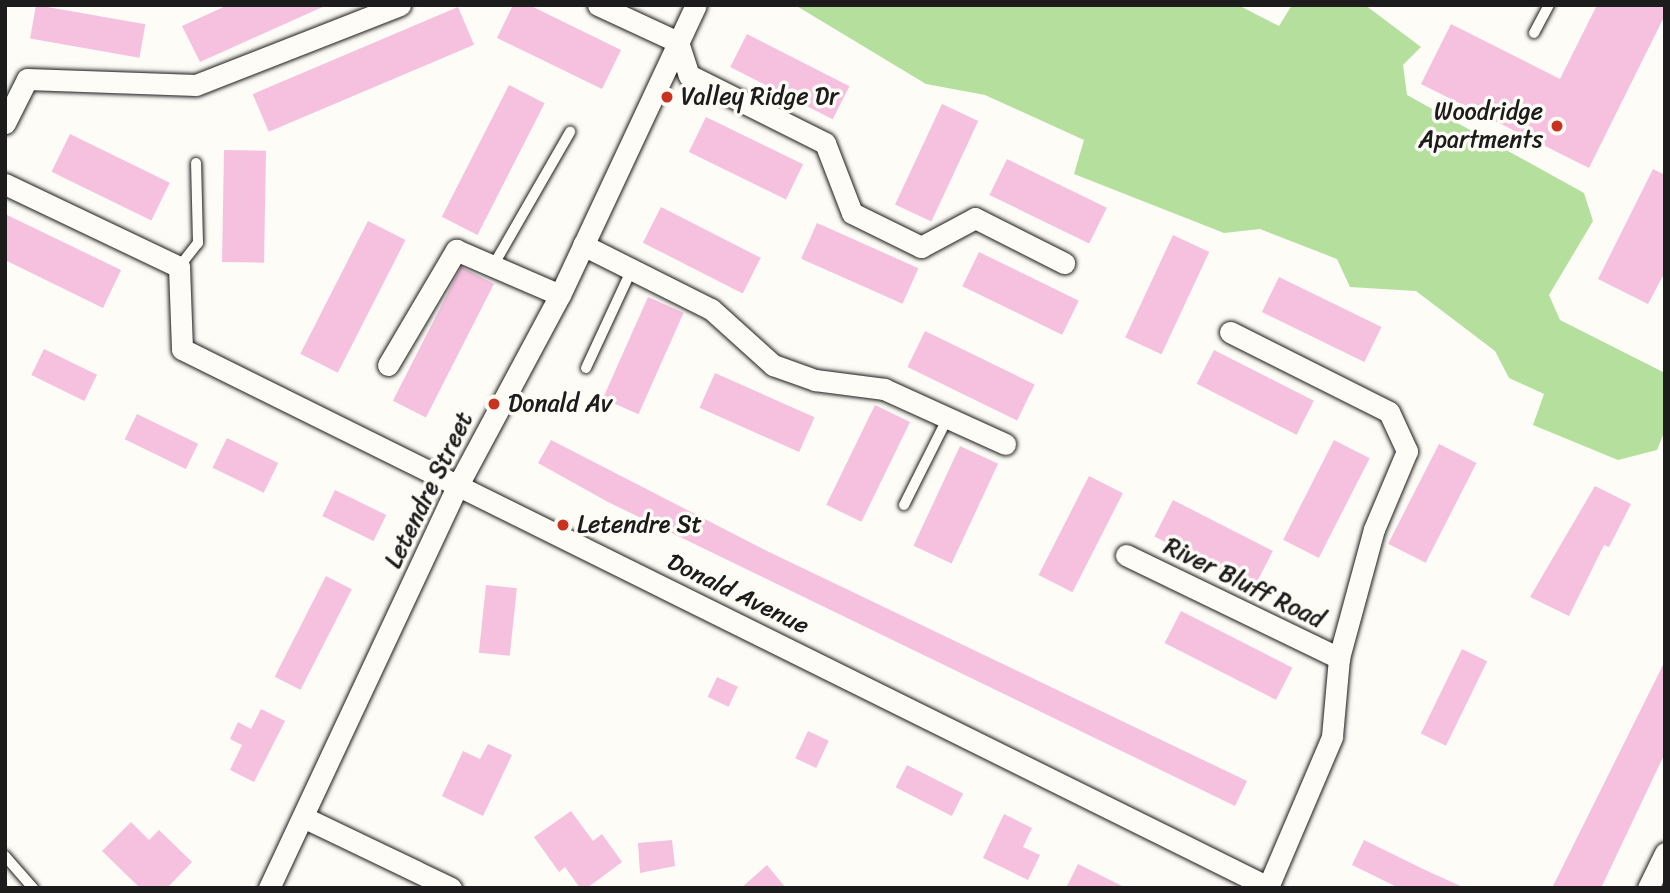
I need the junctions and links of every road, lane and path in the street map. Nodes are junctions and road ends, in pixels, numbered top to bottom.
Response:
1 (400, 5) edge
2 (598, 5) edge
3 (696, 5) edge
4 (1549, 5) edge
5 (1534, 33) dead end
6 (678, 42) junction
7 (5, 123) edge
8 (570, 132) dead end
9 (196, 163) dead end
10 (5, 184) edge
11 (583, 245) junction
12 (1064, 263) dead end
13 (493, 265) junction
14 (179, 267) junction
15 (632, 269) junction
16 (560, 295) junction
17 (1230, 332) dead end
18 (388, 365) dead end
19 (586, 368) dead end
20 (948, 415) junction
21 (1005, 444) dead end
22 (458, 485) junction
23 (904, 505) dead end
24 (1126, 555) dead end
25 (1339, 658) junction
26 (303, 817) junction
27 (1665, 853) edge
28 (5, 856) edge
29 (1269, 887) edge
30 (33, 888) edge
31 (269, 888) edge
32 (451, 888) edge
33 (1648, 888) edge

1 - 7 street
2 - 6 street
3 - 6 street, Letendre Street
4 - 5 lane
6 - 11 street, Letendre Street
6 - 12 street
8 - 13 lane
9 - 14 lane
10 - 14 street
11 - 15 street
11 - 16 street, Letendre Street
13 - 16 street
13 - 18 street
14 - 22 street, Donald Avenue
15 - 19 lane
15 - 20 street
16 - 22 street, Letendre Street
17 - 25 street
20 - 21 street
20 - 23 lane
22 - 26 street, Letendre Street
22 - 29 street, Donald Avenue
24 - 25 street, River Bluff Road
25 - 29 street
26 - 31 street, Letendre Street
26 - 32 street
27 - 33 street
28 - 30 lane

